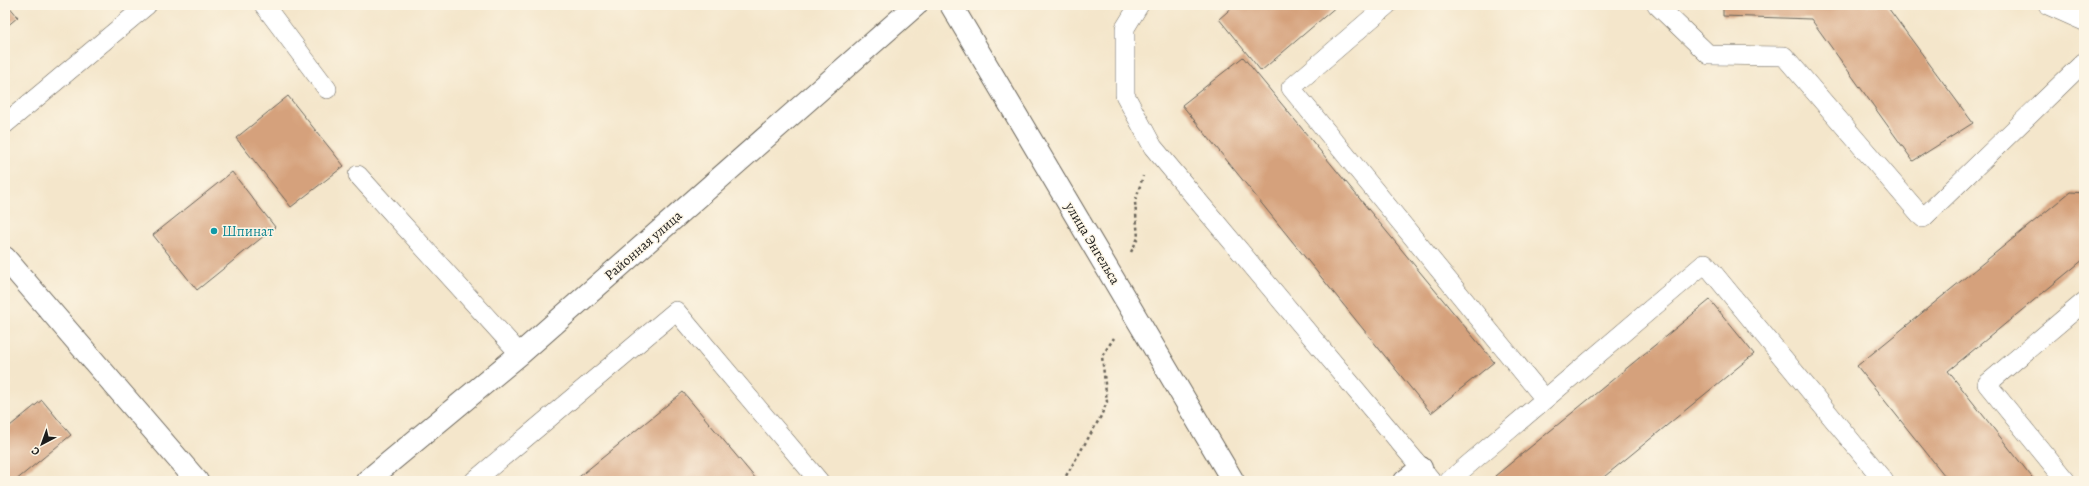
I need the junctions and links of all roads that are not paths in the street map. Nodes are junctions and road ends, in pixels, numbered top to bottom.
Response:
1 (147, 5) edge
2 (264, 5) edge
3 (916, 5) edge
4 (952, 5) edge
5 (1139, 5) edge
6 (1387, 5) edge
7 (1657, 5) edge
8 (2048, 5) edge
9 (2084, 21) edge
10 (2084, 62) edge
11 (327, 89) dead end
12 (5, 124) edge
13 (358, 176) dead end
14 (5, 258) edge
15 (2084, 302) edge
16 (520, 354) junction
17 (1545, 399) junction
18 (1419, 477) edge
19 (197, 481) edge
20 (367, 481) edge
21 (474, 481) edge
22 (819, 481) edge
23 (1233, 481) edge
24 (1449, 481) edge
25 (1884, 481) edge
26 (2066, 481) edge

1 - 12 lane
2 - 11 lane
3 - 16 street, Районная улица
4 - 23 street, улица Энгельса
5 - 18 lane
6 - 17 lane
7 - 10 lane
8 - 9 lane
13 - 16 lane
14 - 19 street
15 - 26 lane
16 - 20 street, Районная улица
17 - 24 lane
17 - 25 lane
21 - 22 lane

